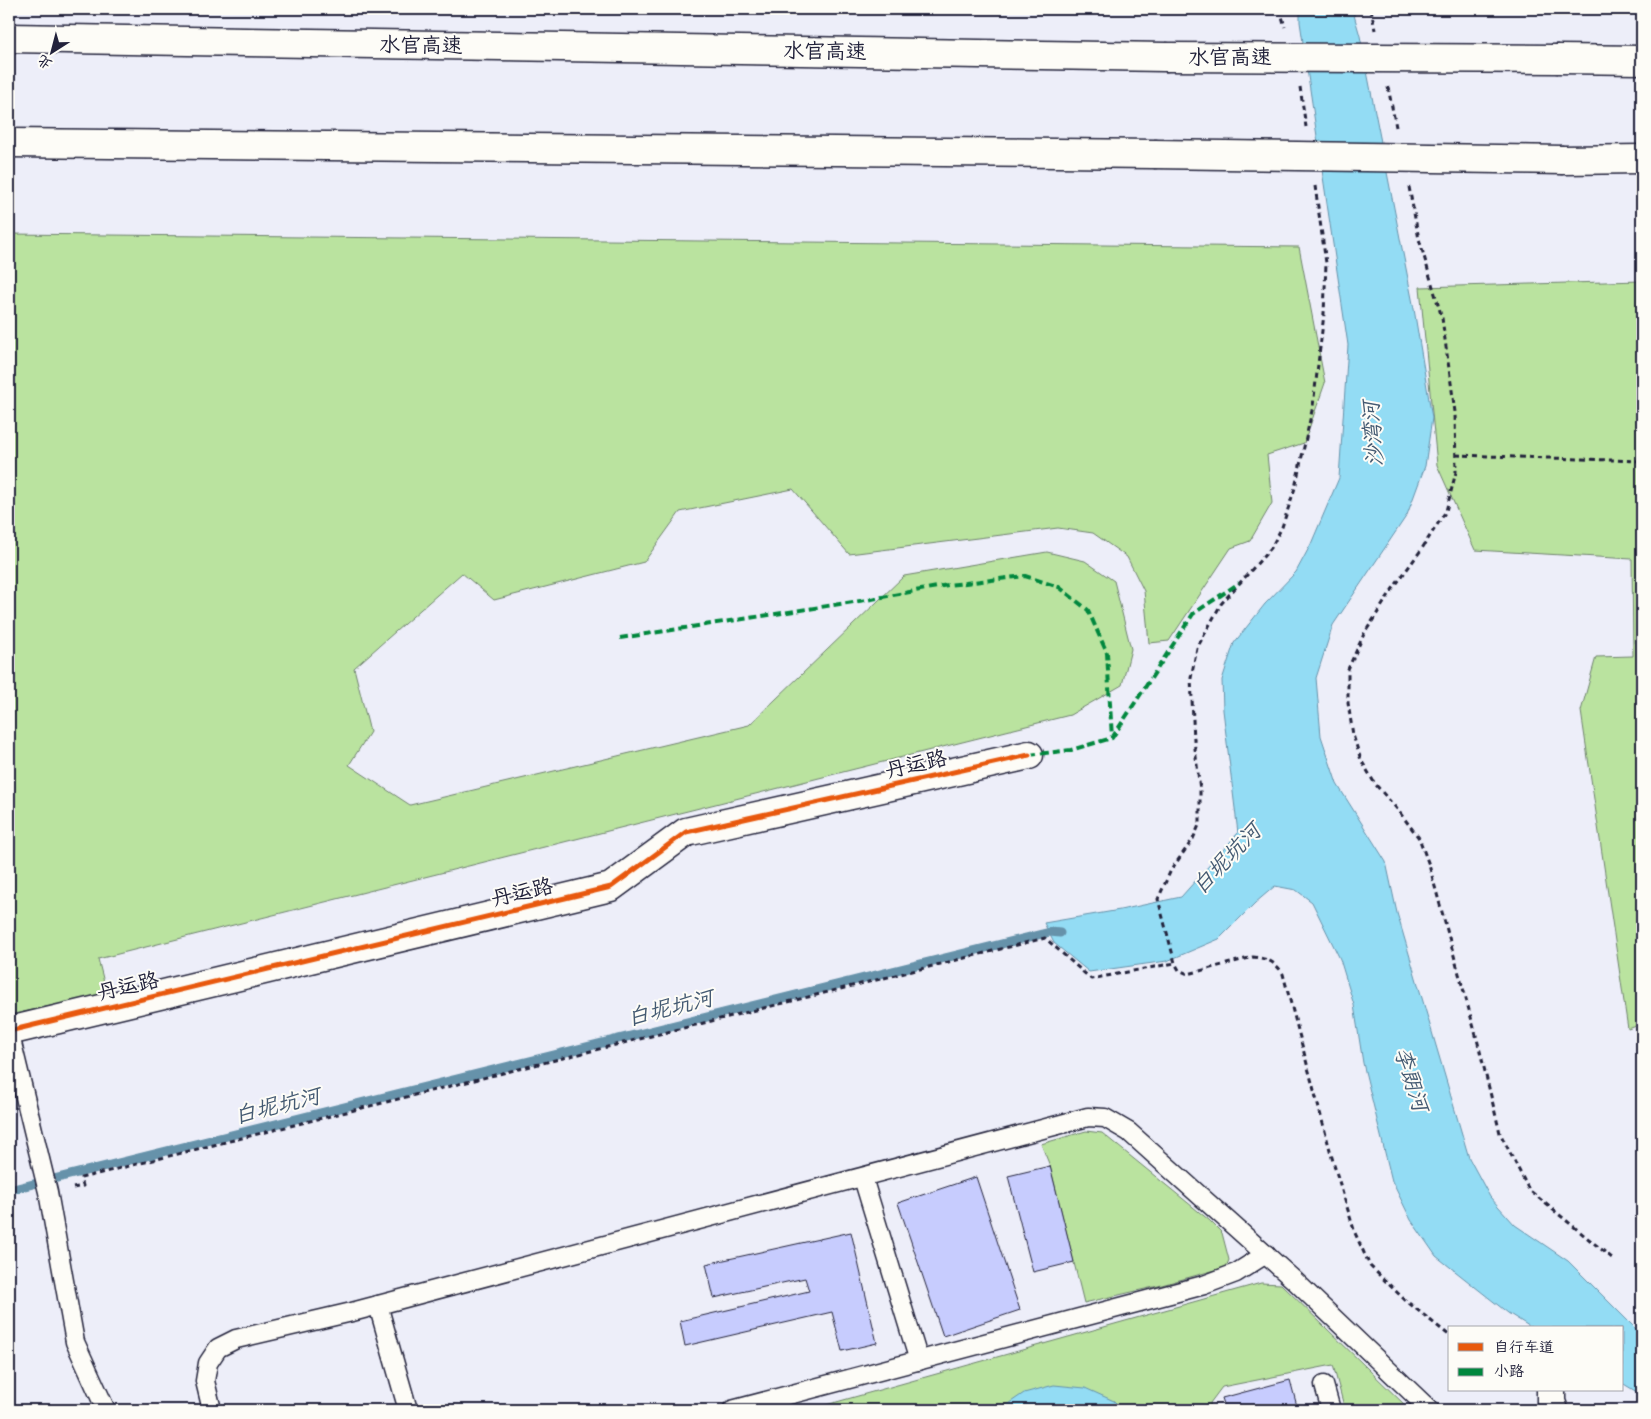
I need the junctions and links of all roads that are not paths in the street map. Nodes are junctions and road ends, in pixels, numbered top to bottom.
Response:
1 (9, 38) edge
2 (1642, 60) edge
3 (9, 143) edge
4 (1642, 160) edge
5 (1029, 755) dead end
6 (9, 1031) edge
7 (863, 1178) junction
8 (1266, 1254) junction
9 (378, 1306) junction
10 (919, 1361) junction
11 (1324, 1385) dead end
12 (1552, 1392) edge
13 (106, 1410) edge
14 (212, 1410) edge
15 (408, 1410) edge
16 (732, 1410) edge
17 (1331, 1410) edge
18 (1430, 1410) edge
19 (1554, 1410) edge

1 - 2 main road, 水官高速, bridge
3 - 4 main road, bridge
5 - 6 main road, 丹运路
6 - 13 lane
7 - 8 lane
7 - 9 lane
7 - 10 lane
8 - 10 lane
8 - 18 lane
9 - 14 lane
9 - 15 lane
10 - 16 lane
11 - 17 lane
12 - 19 main road

